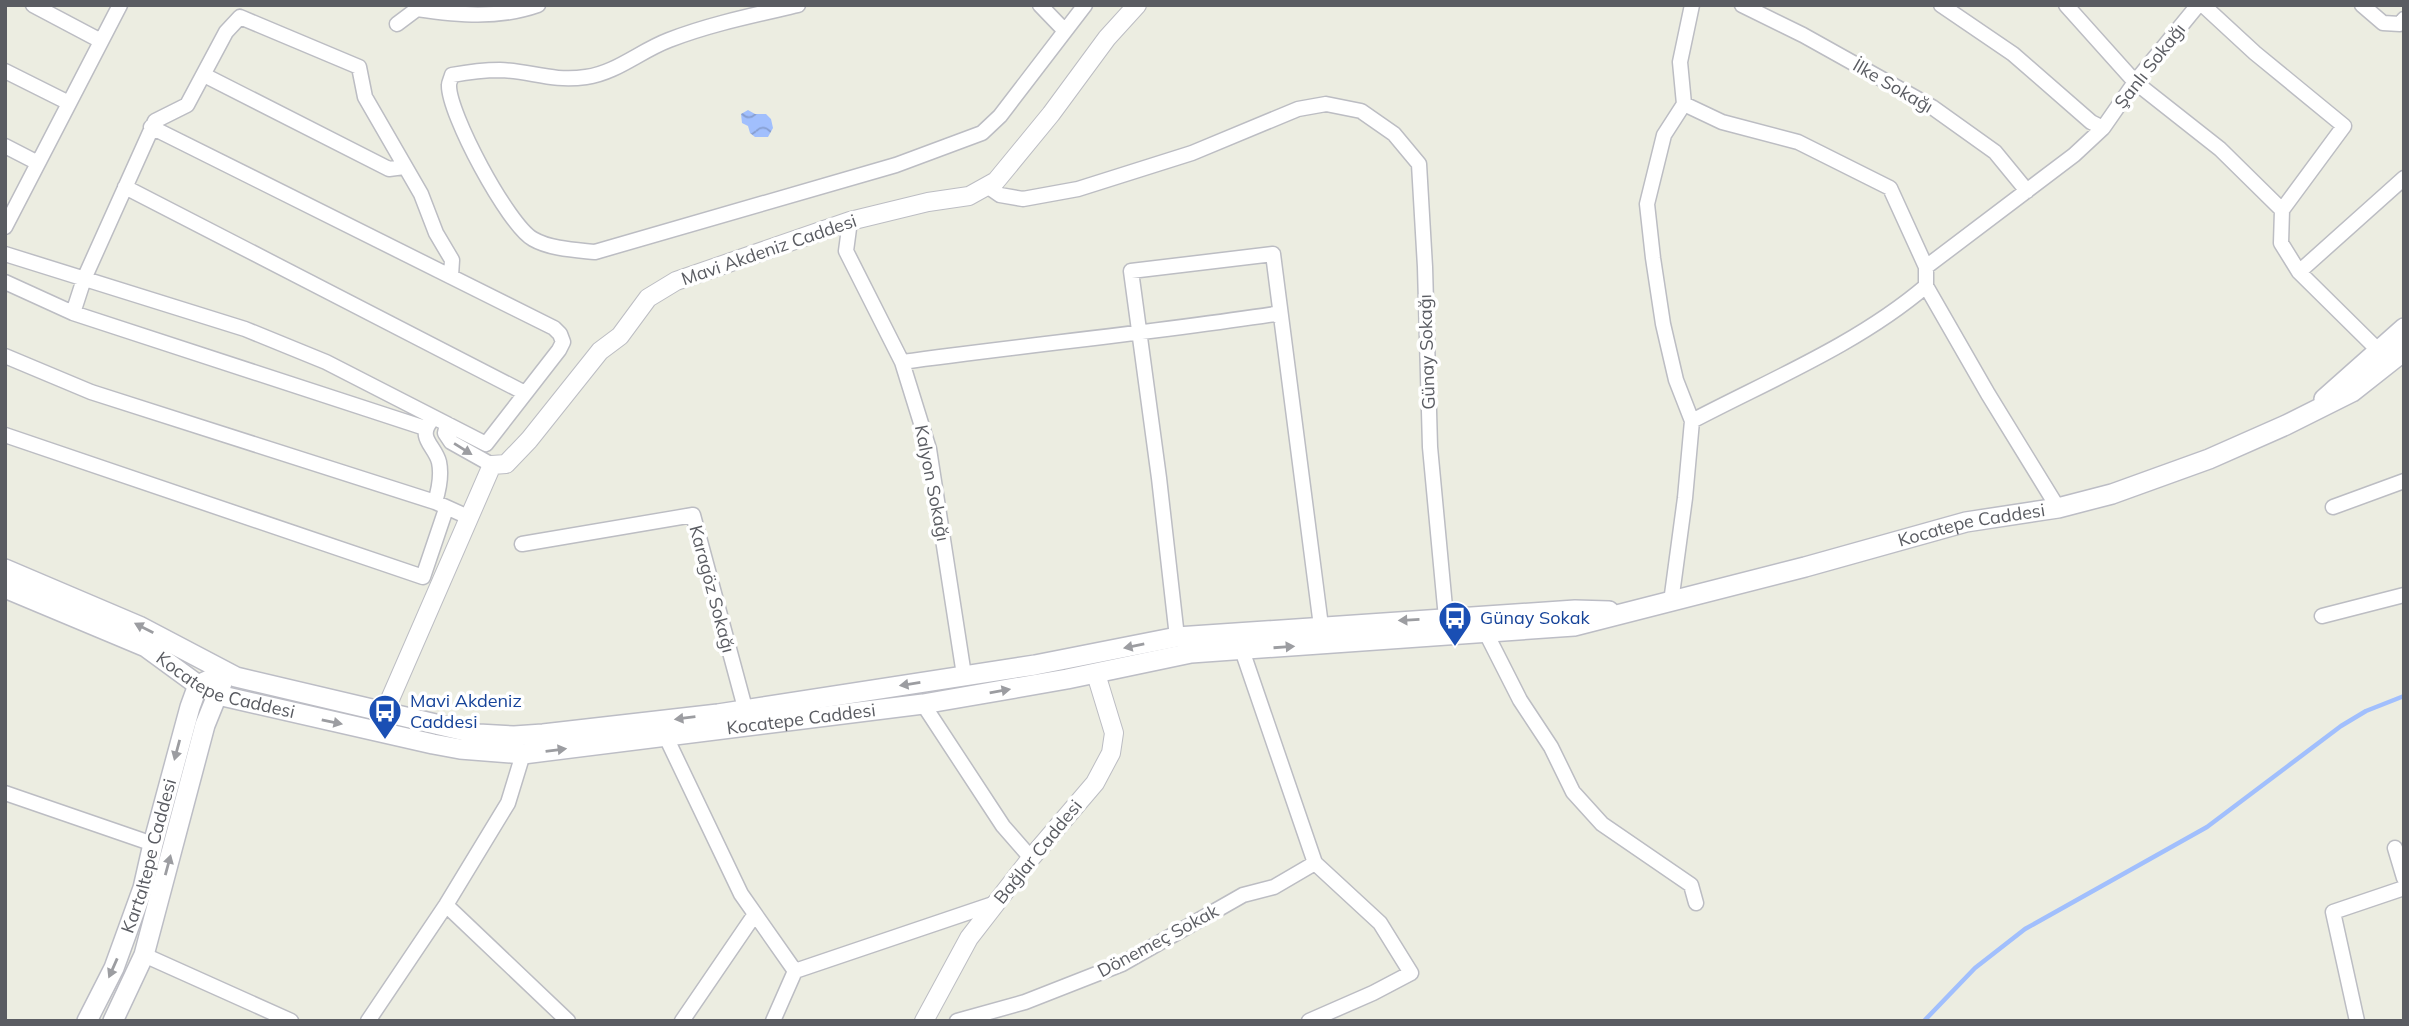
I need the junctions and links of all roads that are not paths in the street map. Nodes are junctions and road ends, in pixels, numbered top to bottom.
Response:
1 (33, 5) edge
2 (120, 5) edge
3 (538, 5) edge
4 (799, 5) edge
5 (1040, 5) edge
6 (1085, 5) edge
7 (1137, 5) edge
8 (1692, 5) edge
9 (1742, 5) edge
10 (1941, 5) edge
11 (2066, 5) edge
12 (2198, 5) edge
13 (2203, 5) edge
14 (2362, 5) edge
15 (2404, 19) edge
16 (397, 24) dead end
17 (1065, 31) junction
18 (101, 41) junction
19 (5, 71) edge
20 (204, 75) junction
21 (2136, 82) junction
22 (69, 103) junction
23 (1684, 104) junction
24 (152, 127) junction
25 (2103, 128) junction
26 (5, 146) edge
27 (38, 163) junction
28 (404, 167) junction
29 (2404, 178) edge
30 (987, 186) junction
31 (125, 187) junction
32 (2027, 191) junction
33 (2282, 210) junction
34 (850, 221) junction
35 (5, 227) edge
36 (5, 254) edge
37 (1926, 267) junction
38 (2299, 272) junction
39 (451, 276) junction
40 (85, 279) junction
41 (5, 282) edge
42 (1926, 286) junction
43 (73, 313) junction
44 (1281, 318) junction
45 (2404, 328) edge
46 (1139, 331) junction
47 (2390, 355) edge
48 (5, 356) edge
49 (901, 362) junction
50 (525, 393) junction
51 (1692, 421) junction
52 (435, 423) junction
53 (5, 435) edge
54 (492, 465) junction
55 (2404, 481) edge
56 (441, 506) junction
57 (2333, 507) dead end
58 (2057, 508) junction
59 (468, 517) junction
60 (522, 544) dead end
61 (5, 569) edge
62 (5, 588) edge
63 (2404, 595) edge
64 (1671, 602) junction
65 (1624, 612) junction
66 (2322, 616) dead end
67 (1446, 618) junction
68 (1321, 626) junction
69 (1485, 631) junction
70 (1177, 637) junction
71 (1242, 650) junction
72 (1089, 655) junction
73 (226, 672) junction
74 (1096, 674) junction
75 (964, 675) junction
76 (198, 685) junction
77 (218, 695) junction
78 (923, 704) junction
79 (745, 708) junction
80 (387, 712) junction
81 (384, 733) junction
82 (666, 737) junction
83 (523, 754) junction
84 (5, 793) edge
85 (153, 844) junction
86 (2396, 848) dead end
87 (1031, 858) junction
88 (1315, 863) junction
89 (2404, 878) edge
90 (2404, 888) edge
91 (996, 903) junction
92 (1696, 903) dead end
93 (446, 905) junction
94 (755, 914) junction
95 (144, 956) junction
96 (795, 971) junction
97 (984, 1017) edge
98 (87, 1021) edge
99 (113, 1021) edge
100 (291, 1021) edge
101 (368, 1021) edge
102 (568, 1021) edge
103 (682, 1021) edge
104 (773, 1021) edge
105 (924, 1021) edge
106 (957, 1021) edge
107 (1309, 1021) edge
108 (2357, 1021) edge

1 - 18 street
2 - 18 street
3 - 16 street
4 - 17 street
5 - 17 street
6 - 17 street
7 - 30 street, Mavi Akdeniz Caddesi
8 - 23 street
9 - 32 street, İlke Sokağı
10 - 25 street
11 - 21 street
12 - 21 street, Şanlı Sokağı
13 - 33 street
14 - 15 street
18 - 22 street
19 - 22 street
20 - 24 street
20 - 28 street
20 - 28 street
21 - 25 street, Şanlı Sokağı
21 - 33 street
22 - 27 street
23 - 37 street
23 - 51 street
24 - 31 street
24 - 39 street
25 - 32 street, Şanlı Sokağı
26 - 27 street
27 - 35 street
28 - 39 street
29 - 38 street
30 - 34 street, Mavi Akdeniz Caddesi
30 - 67 street, Günay Sokağı
31 - 40 street
31 - 50 street
32 - 37 street, Şanlı Sokağı
33 - 38 street
34 - 49 street, Kalyon Sokağı
34 - 54 street, Mavi Akdeniz Caddesi
36 - 40 street
37 - 42 street
38 - 47 street
39 - 50 street
40 - 43 street
40 - 52 street
41 - 43 street
42 - 51 street
42 - 58 street
43 - 52 street
44 - 46 street
44 - 46 street
44 - 68 street
45 - 47 main road, Kocatepe Caddesi
46 - 49 street
46 - 70 street
47 - 58 main road, Kocatepe Caddesi
48 - 56 street
49 - 75 street, Kalyon Sokağı
50 - 52 street
51 - 64 street
52 -> 54 street
52 - 56 street
53 - 56 street
54 - 59 street
55 - 57 street
56 - 59 street
58 - 64 main road, Kocatepe Caddesi
59 - 80 street
60 - 79 street, Karagöz Sokağı
73 -> 61 main road, Kocatepe Caddesi
62 - 76 main road, Kocatepe Caddesi
63 - 66 street
64 - 65 main road, Kocatepe Caddesi
65 - 67 main road, Kocatepe Caddesi
65 - 69 main road, Kocatepe Caddesi
67 -> 68 main road, Kocatepe Caddesi
68 - 70 main road, Kocatepe Caddesi
71 -> 69 main road, Kocatepe Caddesi
69 - 92 street
70 -> 72 main road, Kocatepe Caddesi
71 - 74 main road, Kocatepe Caddesi
71 - 88 street
72 - 74 main road
72 - 75 main road, Kocatepe Caddesi
73 - 76 main road
73 - 77 main road, Kartaltepe Caddesi
73 - 80 main road, Kocatepe Caddesi
78 -> 74 main road, Kocatepe Caddesi
74 - 87 street, Bağlar Caddesi
75 -> 79 main road, Kocatepe Caddesi
76 - 77 main road, Kocatepe Caddesi
76 -> 85 main road, Kartaltepe Caddesi
77 -> 81 main road, Kocatepe Caddesi
95 -> 77 main road, Kartaltepe Caddesi
78 - 82 main road, Kocatepe Caddesi
78 - 87 street
79 -> 80 main road, Kocatepe Caddesi
80 - 81 main road
81 - 83 main road, Kocatepe Caddesi
83 -> 82 main road, Kocatepe Caddesi
82 - 94 street
83 - 93 street
84 - 85 street
85 -> 98 main road, Kartaltepe Caddesi
86 - 89 street
87 - 91 street, Bağlar Caddesi
88 - 97 street, Dönemeç Sokak
88 - 107 street
90 - 108 street
91 - 96 street
91 - 105 street, Bağlar Caddesi
93 - 101 street
93 - 102 street
94 - 96 street
94 - 103 street
95 - 99 main road, Kartaltepe Caddesi
95 - 100 street
96 - 104 street
97 - 106 street, Dönemeç Sokak

